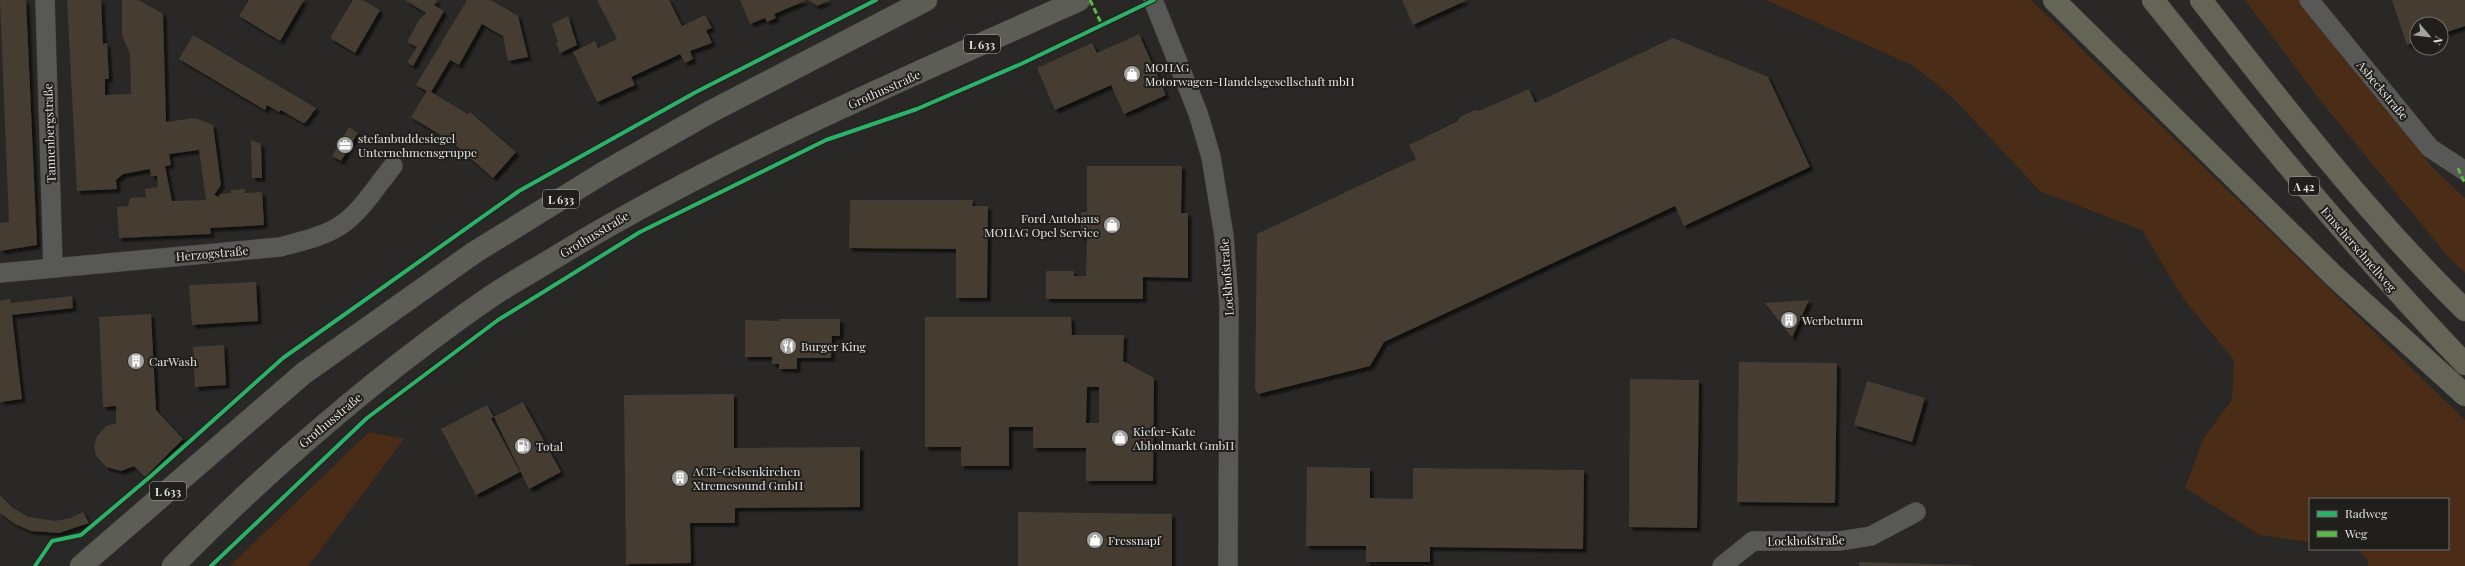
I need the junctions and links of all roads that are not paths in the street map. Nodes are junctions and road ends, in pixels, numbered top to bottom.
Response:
1 (45, 0) edge
2 (926, 0) edge
3 (1079, 0) edge
4 (1153, 0) edge
5 (2054, 0) edge
6 (2153, 0) edge
7 (2201, 0) edge
8 (2309, 0) edge
9 (392, 166) dead end
10 (2465, 171) edge
11 (53, 267) junction
12 (0, 273) edge
13 (2465, 310) edge
14 (2465, 364) edge
15 (2465, 395) edge
16 (1916, 512) dead end
17 (82, 566) edge
18 (173, 566) edge
19 (1228, 566) edge
20 (1722, 566) edge

1 - 11 street, Tannenbergstraße
2 - 17 main road, L 633
3 - 18 main road, Grothusstraße / L 633
4 - 19 street, Lockhofstraße
5 - 15 highway
6 - 14 highway, Emscherschnellweg / A 42
7 - 13 highway, A 42
8 - 10 street, Asbeckstraße
9 - 11 street, Herzogstraße
11 - 12 street, Herzogstraße
16 - 20 street, Lockhofstraße

